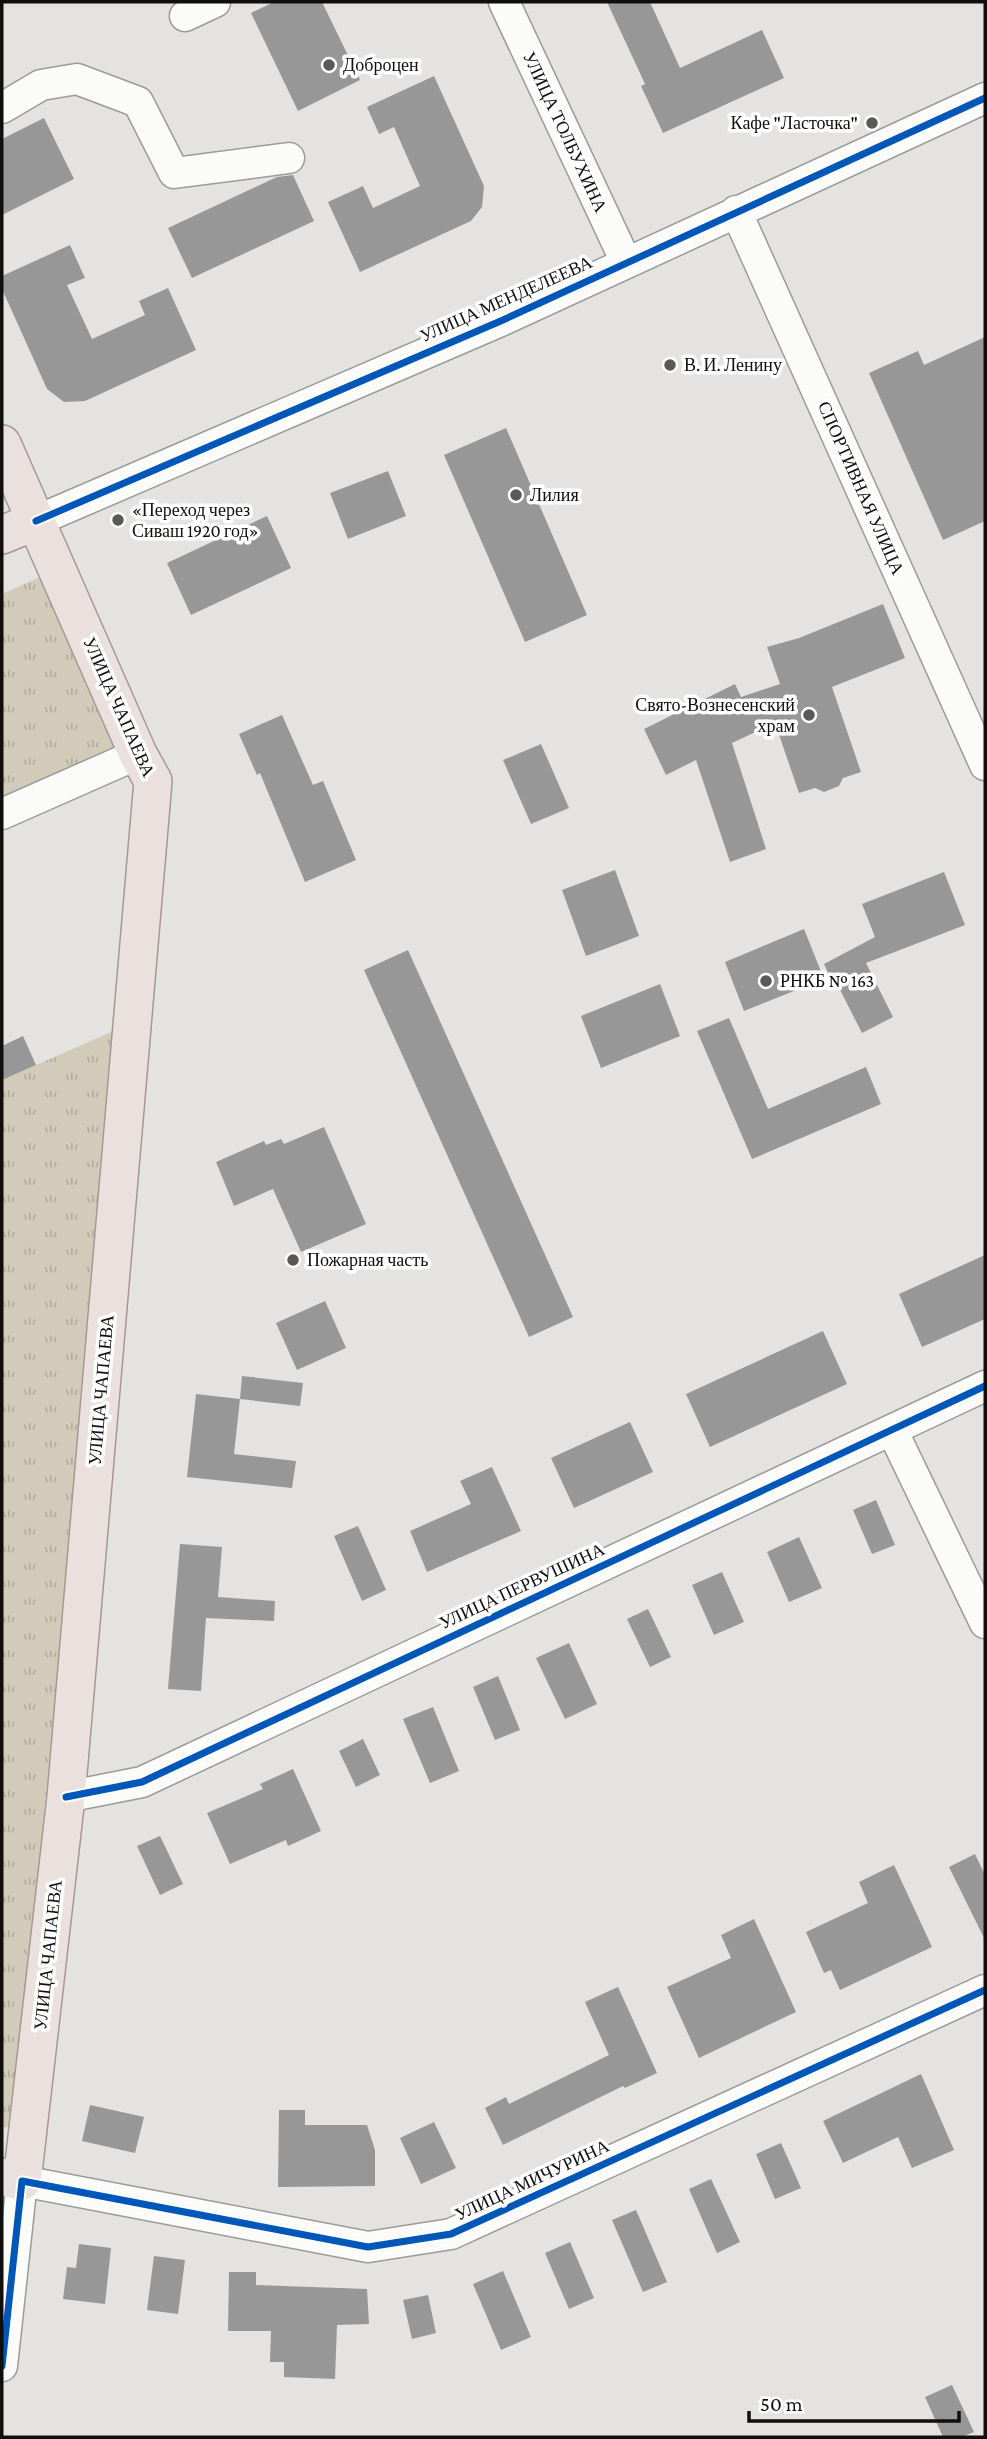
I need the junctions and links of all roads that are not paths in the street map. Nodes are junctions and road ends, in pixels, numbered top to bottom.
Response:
1 (215, 2) edge
2 (505, 2) edge
3 (185, 16) dead end
4 (985, 98) edge
5 (2, 108) edge
6 (289, 158) dead end
7 (736, 211) junction
8 (626, 262) junction
9 (2, 444) edge
10 (36, 521) junction
11 (2, 535) edge
12 (138, 754) junction
13 (985, 765) edge
14 (2, 814) edge
15 (985, 1386) edge
16 (892, 1430) junction
17 (985, 1623) edge
18 (66, 1797) junction
19 (985, 1990) edge
20 (12, 2179) edge
21 (2, 2366) edge

1 - 3 street
2 - 8 street, УЛИЦА ТОЛБУХИНА
4 - 7 street, УЛИЦА МЕНДЕЛЕЕВА
5 - 6 street
7 - 8 street, УЛИЦА МЕНДЕЛЕЕВА
7 - 13 street, СПОРТИВНАЯ УЛИЦА
8 - 10 street, УЛИЦА МЕНДЕЛЕЕВА
9 - 10 main road, УЛИЦА ЧАПАЕВА
10 - 11 main road, УЛИЦА МЕНДЕЛЕЕВА
10 - 12 main road, УЛИЦА ЧАПАЕВА
12 - 14 street
12 - 18 main road, УЛИЦА ЧАПАЕВА
15 - 16 street, УЛИЦА ПЕРВУШИНА
16 - 17 street
16 - 18 street, УЛИЦА ПЕРВУШИНА
18 - 20 main road, УЛИЦА ЧАПАЕВА
19 - 20 street, УЛИЦА МИЧУРИНА
20 - 21 street, УЛИЦА ЧАПАЕВА

